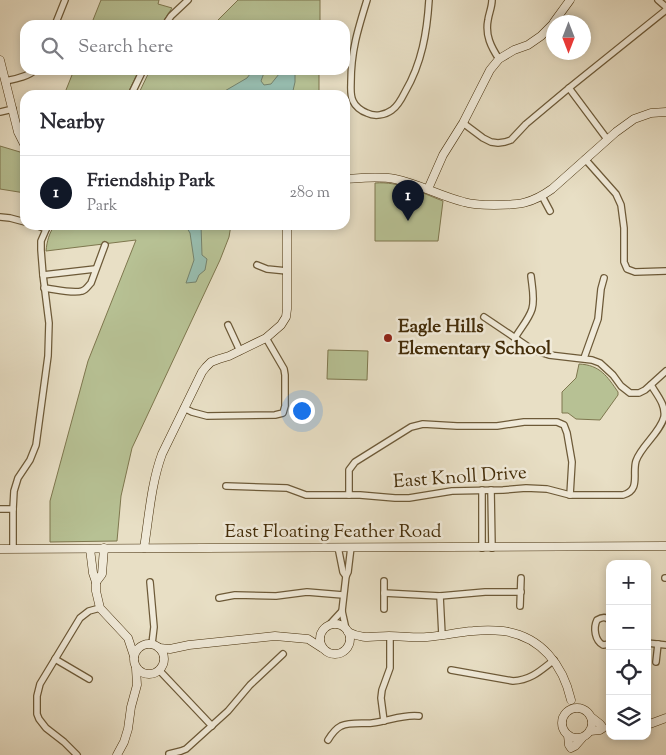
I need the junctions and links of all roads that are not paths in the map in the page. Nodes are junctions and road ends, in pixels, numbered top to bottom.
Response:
1 (65, 0) edge
2 (188, 0) edge
3 (367, 0) edge
4 (430, 0) edge
5 (492, 0) edge
6 (570, 0) edge
7 (658, 0) edge
8 (666, 9) edge
9 (560, 15) edge
10 (57, 20) edge
11 (169, 20) edge
12 (546, 30) edge
13 (500, 59) junction
14 (0, 60) edge
15 (28, 75) edge
16 (141, 75) edge
17 (6, 81) junction
18 (569, 88) junction
19 (133, 90) edge
20 (13, 109) junction
21 (0, 112) edge
22 (666, 112) edge
23 (463, 123) junction
24 (20, 136) edge
25 (607, 139) junction
26 (585, 159) junction
27 (350, 179) edge
28 (428, 188) junction
29 (542, 196) junction
30 (550, 211) dead end
31 (0, 217) edge
32 (20, 221) edge
33 (46, 230) edge
34 (287, 230) edge
35 (105, 245) dead end
36 (257, 265) dead end
37 (96, 269) junction
38 (287, 271) junction
39 (666, 272) edge
40 (42, 276) junction
41 (531, 276) dead end
42 (604, 278) dead end
43 (44, 288) junction
44 (484, 317) dead end
45 (228, 325) dead end
46 (266, 338) junction
47 (515, 338) junction
48 (240, 351) junction
49 (584, 358) junction
50 (666, 370) edge
51 (651, 385) junction
52 (184, 408) junction
53 (226, 486) dead end
54 (482, 490) junction
55 (492, 490) junction
56 (349, 494) junction
57 (570, 494) junction
58 (0, 509) edge
59 (12, 509) junction
60 (666, 546) edge
61 (338, 547) junction
62 (351, 547) junction
63 (104, 548) junction
64 (144, 548) junction
65 (482, 548) junction
66 (492, 548) junction
67 (0, 549) edge
68 (13, 549) junction
69 (90, 549) junction
70 (346, 576) junction
71 (521, 578) dead end
72 (384, 581) dead end
73 (96, 582) junction
74 (150, 582) dead end
75 (520, 592) junction
76 (384, 593) junction
77 (344, 595) junction
78 (440, 596) junction
79 (219, 598) dead end
80 (520, 606) dead end
81 (100, 608) junction
82 (384, 609) dead end
83 (342, 610) junction
84 (606, 618) edge
85 (330, 624) junction
86 (322, 630) junction
87 (347, 630) junction
88 (442, 635) junction
89 (390, 636) junction
90 (128, 638) junction
91 (308, 638) junction
92 (361, 638) junction
93 (651, 643) edge
94 (658, 644) junction
95 (152, 645) junction
96 (348, 645) junction
97 (606, 645) edge
98 (666, 645) edge
99 (180, 647) junction
100 (322, 648) junction
101 (283, 654) dead end
102 (134, 656) junction
103 (55, 659) junction
104 (554, 660) junction
105 (164, 661) junction
106 (656, 662) dead end
107 (136, 668) junction
108 (159, 670) junction
109 (451, 670) dead end
110 (151, 674) junction
111 (89, 679) dead end
112 (137, 685) junction
113 (571, 700) junction
114 (580, 709) junction
115 (567, 713) junction
116 (419, 716) dead end
117 (591, 718) junction
118 (666, 718) edge
119 (384, 721) junction
120 (651, 723) edge
121 (212, 726) junction
122 (606, 728) edge
123 (590, 732) junction
124 (568, 735) junction
125 (582, 738) junction
126 (328, 740) dead end
127 (570, 751) edge
128 (169, 754) edge
129 (77, 755) edge
130 (117, 755) edge

1 - 10 street
2 - 11 street
3 - 4 street
5 - 13 street
6 - 9 street
7 - 8 street
8 - 18 street
12 - 13 street
13 - 23 street
14 - 17 street
15 - 17 street
16 - 19 street
17 - 20 street
18 - 23 street
18 - 25 street
20 - 21 street
20 - 24 street
22 - 25 street
23 - 28 street
25 - 26 street
26 - 29 street
26 - 39 street
27 - 28 street
28 - 29 street
29 - 30 street
31 - 32 street
33 - 40 street
34 - 38 street
35 - 37 street
36 - 38 street
37 - 40 street
37 - 43 street
38 - 46 street
40 - 43 street
41 - 47 street
42 - 49 street
43 - 59 street
44 - 47 street
45 - 48 street
46 - 48 street
46 - 52 street
47 - 49 street
48 - 52 street
49 - 51 street
50 - 51 street
51 - 57 street, East Knoll Drive
52 - 64 street
53 - 56 street, East Knoll Drive
54 - 55 street, East Knoll Drive
54 - 56 street, East Knoll Drive
54 - 65 street
55 - 57 street, East Knoll Drive
55 - 66 street
56 - 57 street
58 - 59 street
59 - 68 street
60 - 66 street, East Floating Feather Road
61 - 62 street, East Floating Feather Road
61 - 64 street, East Floating Feather Road
61 - 70 street
62 - 65 street, East Floating Feather Road
62 - 70 street
63 - 64 street, East Floating Feather Road
63 - 69 street, East Floating Feather Road
63 - 73 street
65 - 66 street, East Floating Feather Road
67 - 68 street, East Floating Feather Road
68 - 69 street, East Floating Feather Road
69 - 73 street
70 - 77 street
71 - 75 street
72 - 76 street
73 - 81 street
74 - 95 street
75 - 78 street
75 - 80 street
76 - 78 street
76 - 82 street
77 - 79 street
77 - 83 street
78 - 88 street
81 - 90 street
81 - 103 street
83 - 85 street
83 - 87 street
84 - 97 street
85 - 86 street
85 - 87 street
86 - 91 street
86 - 100 street
87 - 92 street
87 - 96 street
88 - 89 street
88 - 104 street
89 - 92 street
89 - 119 street
90 - 95 street
90 - 102 street
91 - 99 street
91 - 100 street
92 - 96 street
93 - 94 street
94 - 98 street
94 - 106 street
95 - 99 street
95 - 102 street
95 - 105 street
96 - 100 street
99 - 105 street
101 - 121 street
102 - 107 street
103 - 111 street
103 - 129 street
104 - 109 street
104 - 113 street
105 - 108 street
107 - 110 street
107 - 112 street
108 - 110 street
108 - 121 street
110 - 112 street
112 - 130 street
113 - 114 street
113 - 115 street
114 - 115 street
114 - 117 street
115 - 124 street
116 - 119 street
117 - 122 street
117 - 123 street
118 - 120 street
119 - 126 street
121 - 128 street
122 - 123 street
123 - 125 street
124 - 125 street
124 - 127 street
125 - 127 street

